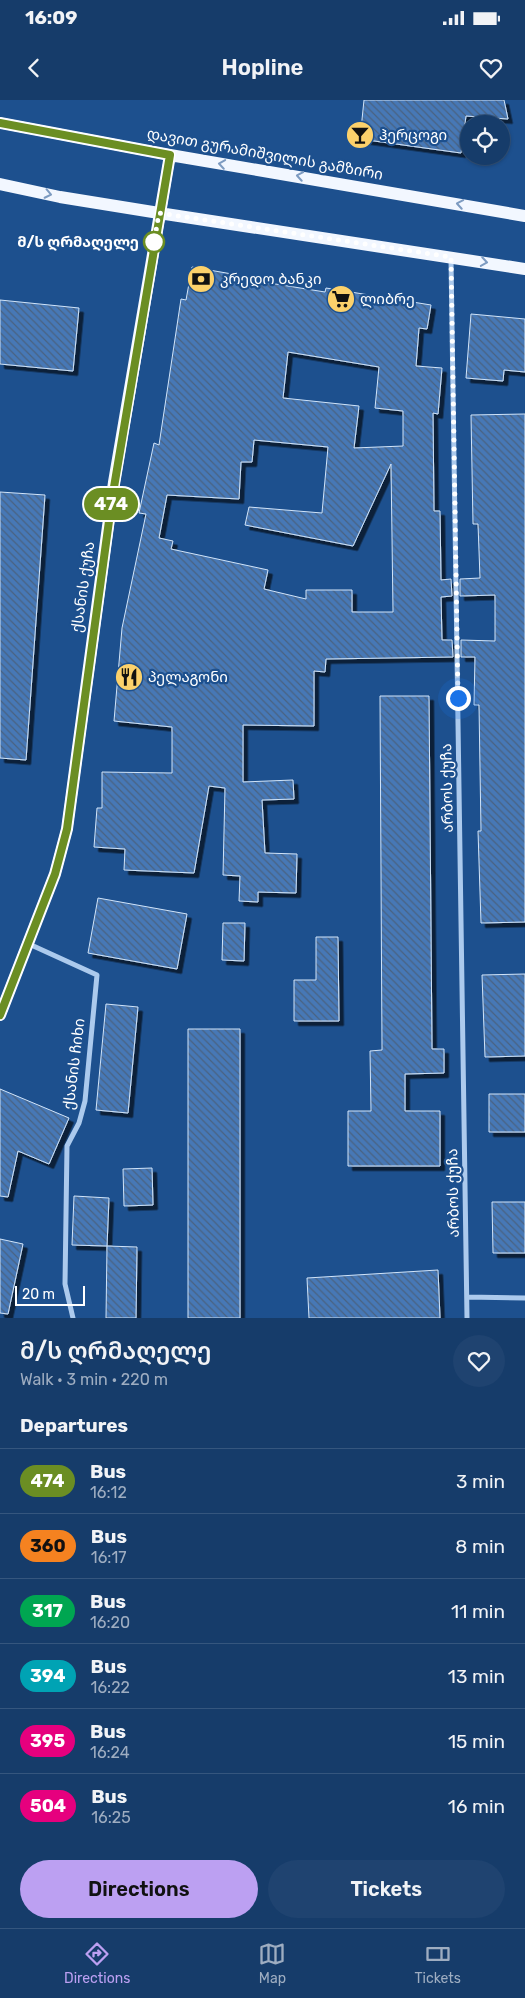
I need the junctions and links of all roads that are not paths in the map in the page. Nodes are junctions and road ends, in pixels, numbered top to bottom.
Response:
1 (0, 122) edge
2 (170, 155) junction
3 (0, 184) edge
4 (159, 213) junction
5 (525, 216) edge
6 (451, 257) junction
7 (525, 269) edge
8 (29, 944) junction
9 (0, 1015) edge
10 (467, 1297) junction
11 (525, 1298) edge
12 (73, 1318) edge
13 (467, 1318) edge

1 - 2 main road, დავით გურამიშვილის გამზირი
2 - 4 main road, ქსანის ქუჩა
5 -> 2 main road, დავით გურამიშვილის გამზირი
3 -> 4 main road
4 - 6 main road
4 - 8 main road, ქსანის ქუჩა
6 -> 7 main road
6 - 10 street, არბოს ქუჩა
8 - 9 main road, ქსანის ქუჩა
8 - 12 street, ქსანის ჩიხი
10 - 11 street
10 - 13 street, არბოს ქუჩა

